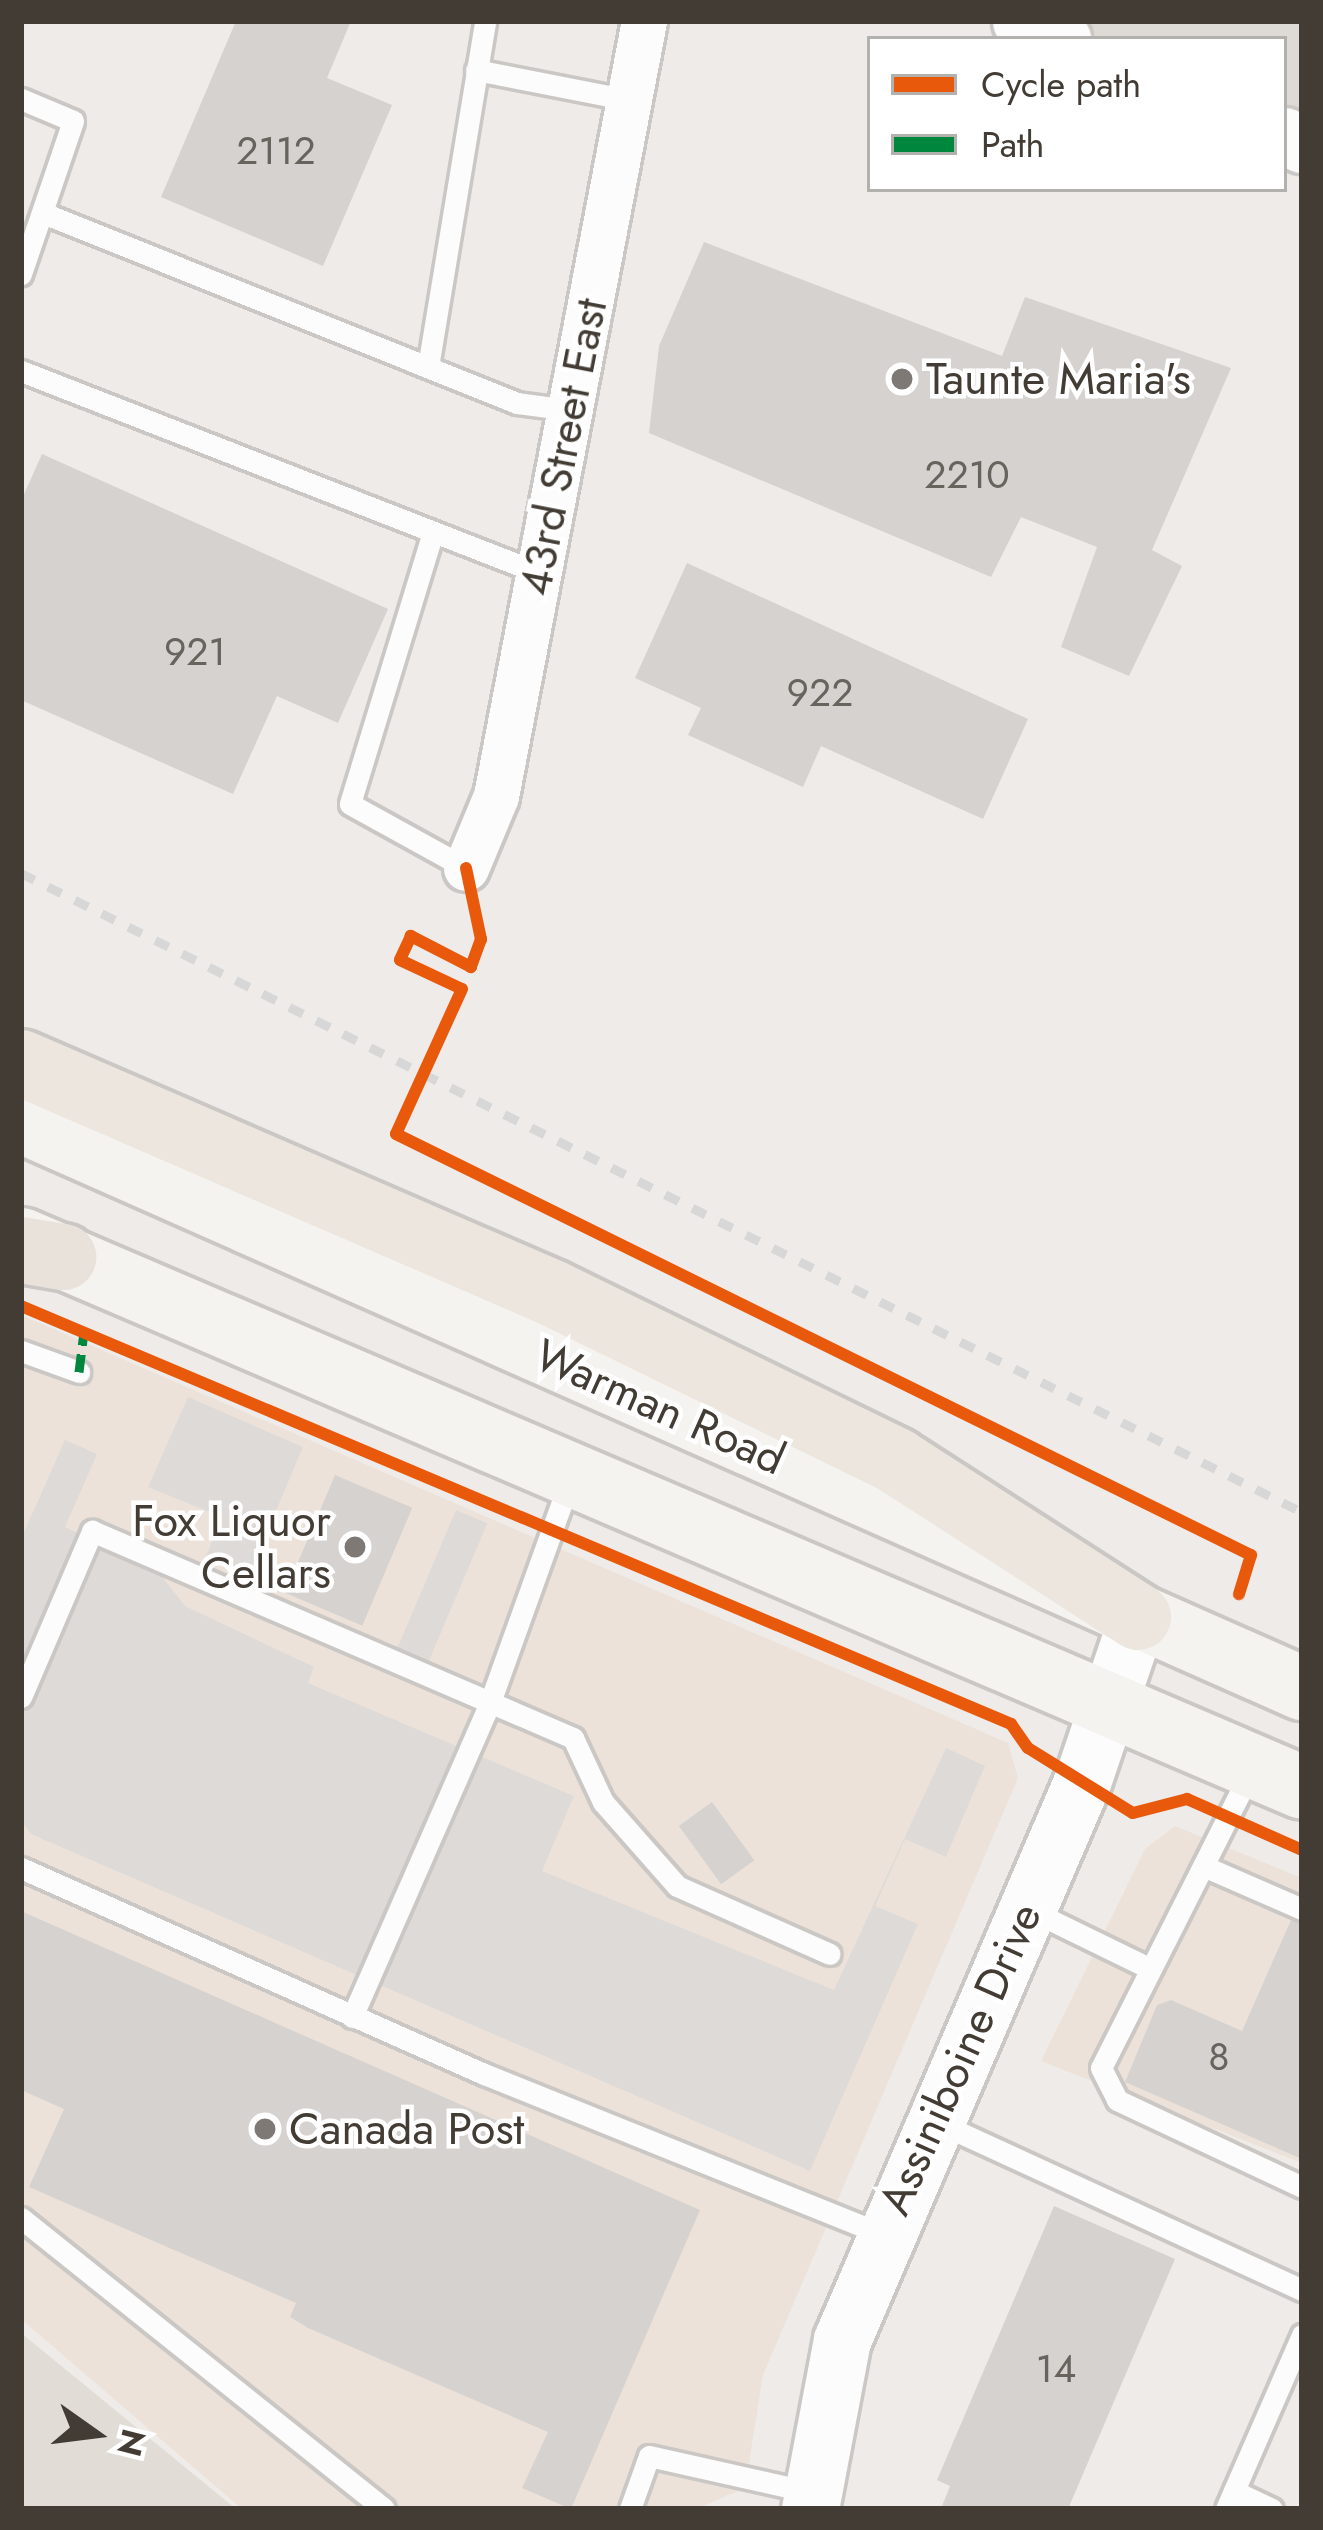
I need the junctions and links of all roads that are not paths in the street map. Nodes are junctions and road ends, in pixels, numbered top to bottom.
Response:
1 (484, 21) edge
2 (644, 21) edge
3 (1021, 21) edge
4 (1055, 36) edge
5 (476, 70) junction
6 (21, 99) edge
7 (629, 100) junction
8 (43, 213) junction
9 (21, 274) edge
10 (428, 367) junction
11 (21, 371) edge
12 (570, 410) junction
13 (433, 532) junction
14 (539, 573) junction
15 (466, 868) joint
16 (21, 1063) edge
17 (21, 1121) edge
18 (35, 1249) edge
19 (21, 1351) edge
20 (79, 1372) dead end
21 (571, 1477) junction
22 (1138, 1617) junction
23 (1302, 1688) edge
24 (21, 1697) edge
25 (1110, 1702) junction
26 (489, 1705) junction
27 (1277, 1776) edge
28 (21, 1868) edge
29 (1208, 1868) junction
30 (1028, 1909) junction
31 (1302, 1909) edge
32 (830, 1954) dead end
33 (1144, 1966) junction
34 (352, 2017) junction
35 (933, 2120) junction
36 (1302, 2186) edge
37 (21, 2218) edge
38 (882, 2234) junction
39 (1302, 2290) edge
40 (1302, 2335) edge
41 (1292, 2388) edge
42 (811, 2500) edge
43 (1230, 2500) edge
44 (384, 2509) edge
45 (630, 2509) edge
46 (1272, 2509) edge

1 - 5 lane
2 - 7 street, 43rd Street East
3 - 4 street
5 - 7 lane
5 - 10 lane
6 - 8 lane
7 - 12 street, 43rd Street East
8 - 9 lane
8 - 10 lane
10 - 12 lane
11 - 13 lane
12 - 14 street, 43rd Street East
13 - 14 lane
13 - 15 lane
14 - 15 street, 43rd Street East
16 - 22 highway
17 - 22 main road, Warman Road
18 - 21 main road
19 - 20 lane
21 - 25 main road
21 - 26 lane
22 - 23 main road, Warman Road
22 - 25 street, Assiniboine Drive
24 - 26 lane
25 - 27 main road
25 - 30 street, Assiniboine Drive
26 - 32 lane
26 - 34 lane
27 - 29 lane
28 - 34 lane
29 - 31 lane
29 - 33 lane
30 - 33 lane
30 - 35 street, Assiniboine Drive
33 - 36 lane
34 - 38 lane
35 - 38 street, Assiniboine Drive
35 - 39 lane
37 - 44 lane
38 - 42 street, Assiniboine Drive
40 - 41 lane
41 - 43 lane
42 - 45 lane
43 - 46 lane

